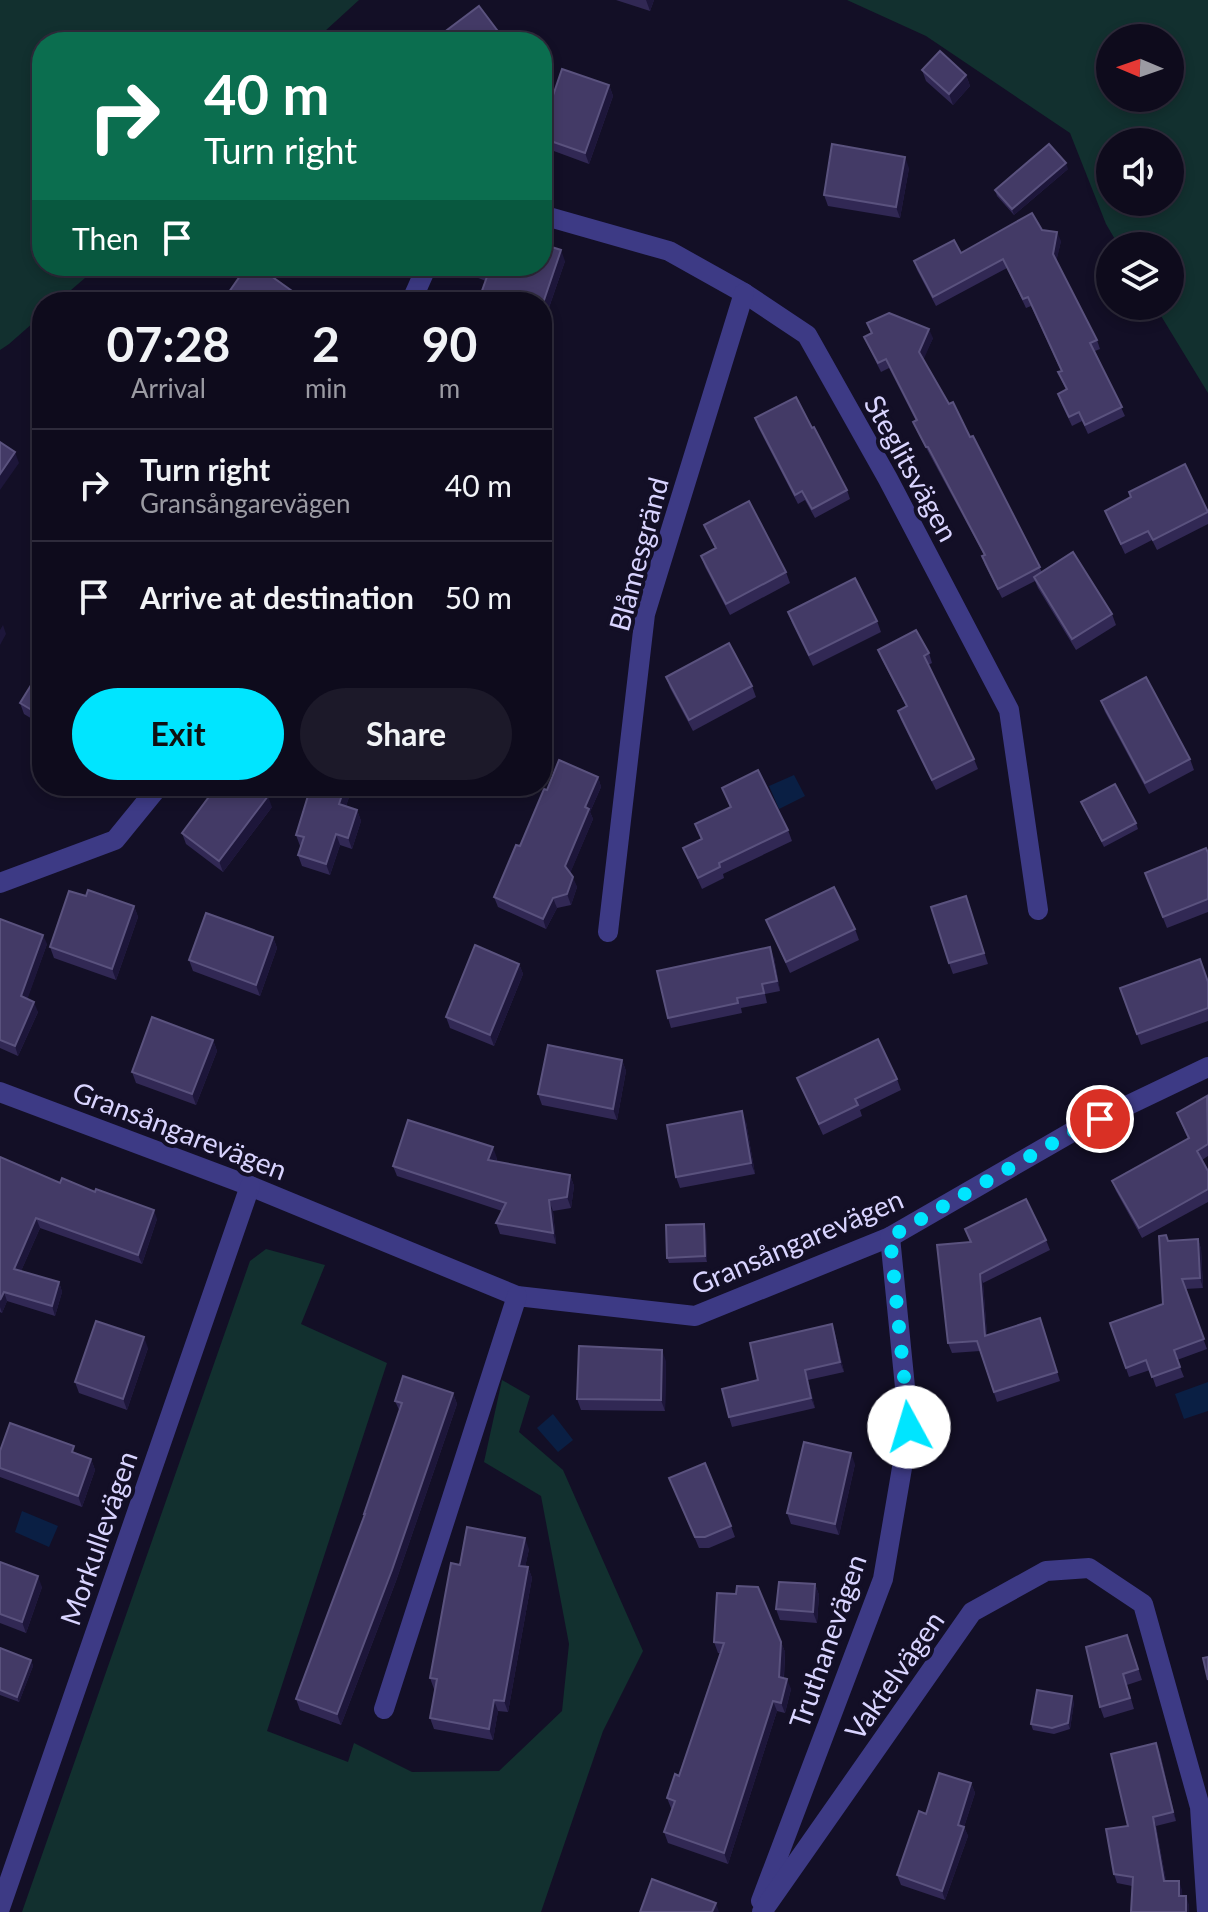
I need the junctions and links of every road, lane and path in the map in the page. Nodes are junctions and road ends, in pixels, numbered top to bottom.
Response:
1 (552, 218) edge
2 (744, 293) junction
3 (151, 796) edge
4 (0, 883) edge
5 (1038, 910) dead end
6 (608, 932) dead end
7 (1208, 1067) edge
8 (0, 1092) edge
9 (250, 1186) junction
10 (890, 1237) junction
11 (517, 1296) junction
12 (384, 1709) dead end
13 (0, 1908) edge
14 (760, 1912) edge
15 (1207, 1912) edge

1 - 2 street, Steglitsvägen
2 - 5 street, Steglitsvägen
2 - 6 street, Blåmesgränd
3 - 4 street
7 - 10 street, Gransångarevägen
8 - 9 street, Gransångarevägen
9 - 11 street, Gransångarevägen
9 - 13 street, Morkullevägen
10 - 11 street, Gransångarevägen
10 - 14 street, Truthanevägen
11 - 12 street
14 - 15 street, Vaktelvägen

